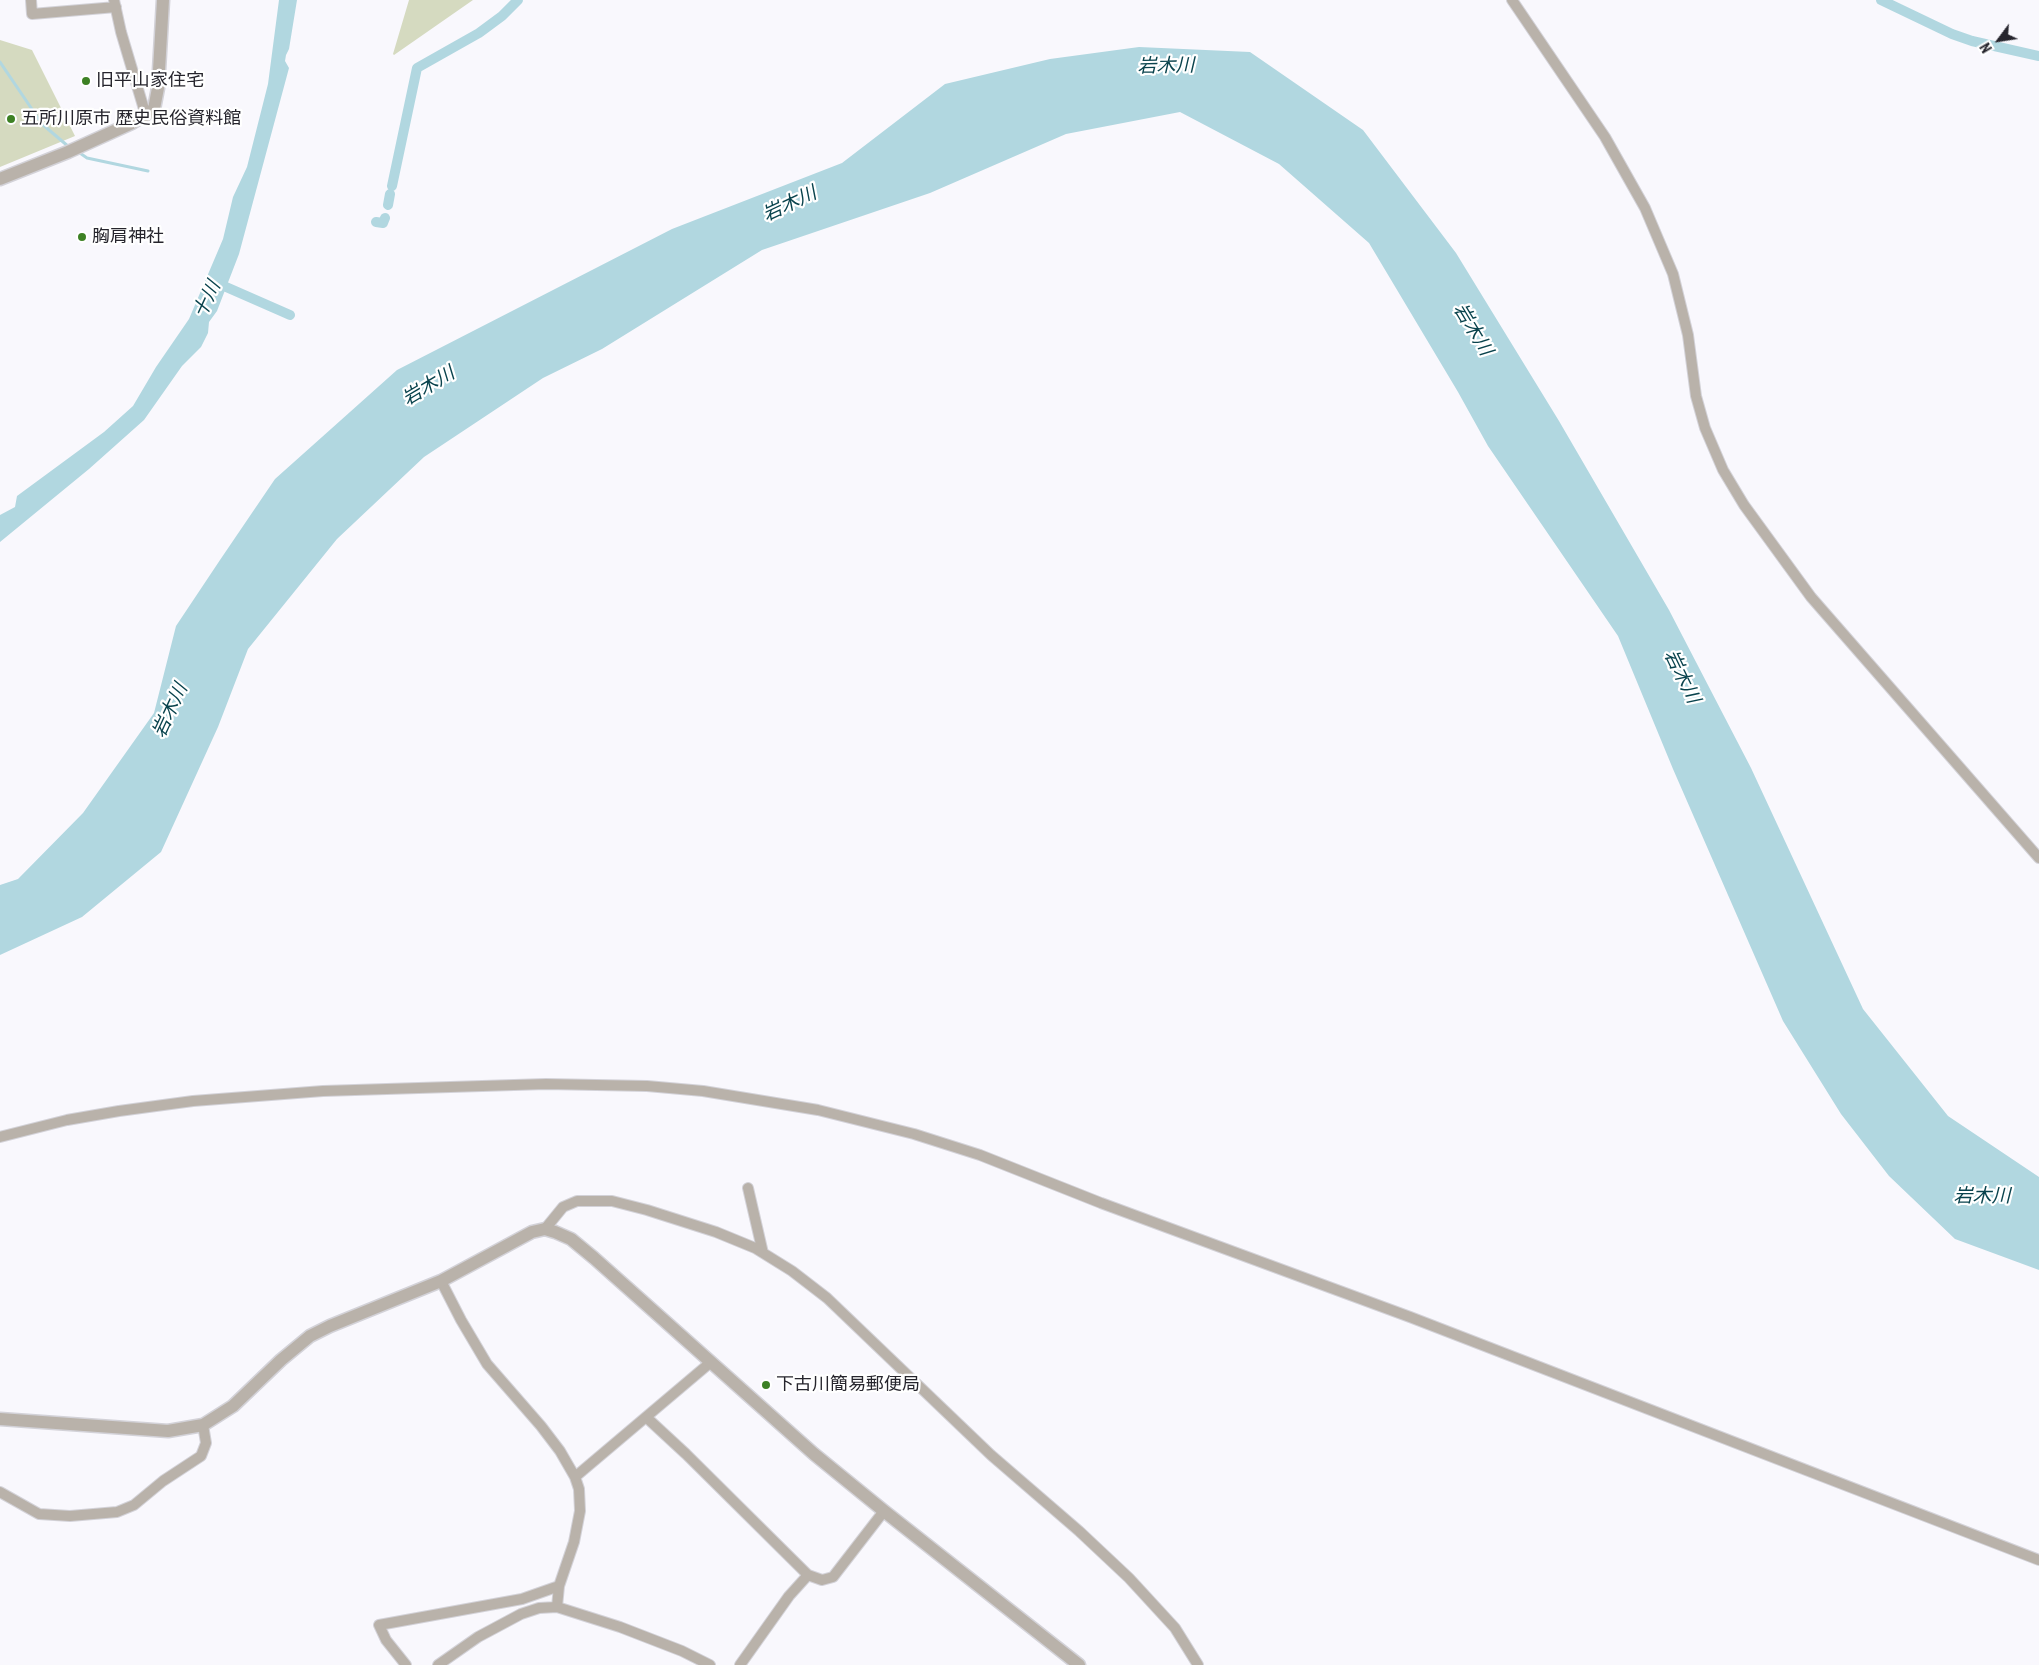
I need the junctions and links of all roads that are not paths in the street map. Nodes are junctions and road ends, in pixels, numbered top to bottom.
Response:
1 (31, 0) edge
2 (163, 0) edge
3 (1512, 0) edge
4 (115, 3) edge
5 (146, 116) junction
6 (0, 179) edge
7 (2039, 858) edge
8 (0, 1137) edge
9 (748, 1188) dead end
10 (545, 1230) junction
11 (763, 1253) junction
12 (442, 1281) junction
13 (711, 1362) junction
14 (646, 1417) junction
15 (0, 1419) edge
16 (203, 1425) junction
17 (575, 1477) junction
18 (0, 1492) edge
19 (884, 1511) junction
20 (2039, 1560) edge
21 (808, 1574) junction
22 (559, 1586) junction
23 (557, 1608) junction
24 (406, 1665) edge
25 (438, 1665) edge
26 (710, 1665) edge
27 (740, 1665) edge
28 (1079, 1665) edge
29 (1198, 1665) edge

1 - 4 street
2 - 5 street
3 - 7 street
4 - 5 street
5 - 6 street
8 - 20 street
9 - 11 street
10 - 11 street
10 - 12 street
10 - 13 street
11 - 29 street
12 - 16 street
12 - 17 street
13 - 14 street
13 - 19 street
14 - 17 street
14 - 21 street
15 - 16 street
16 - 18 street
17 - 22 street
19 - 21 street
19 - 28 street
21 - 27 street
22 - 23 street
22 - 24 street
23 - 25 street
23 - 26 street

